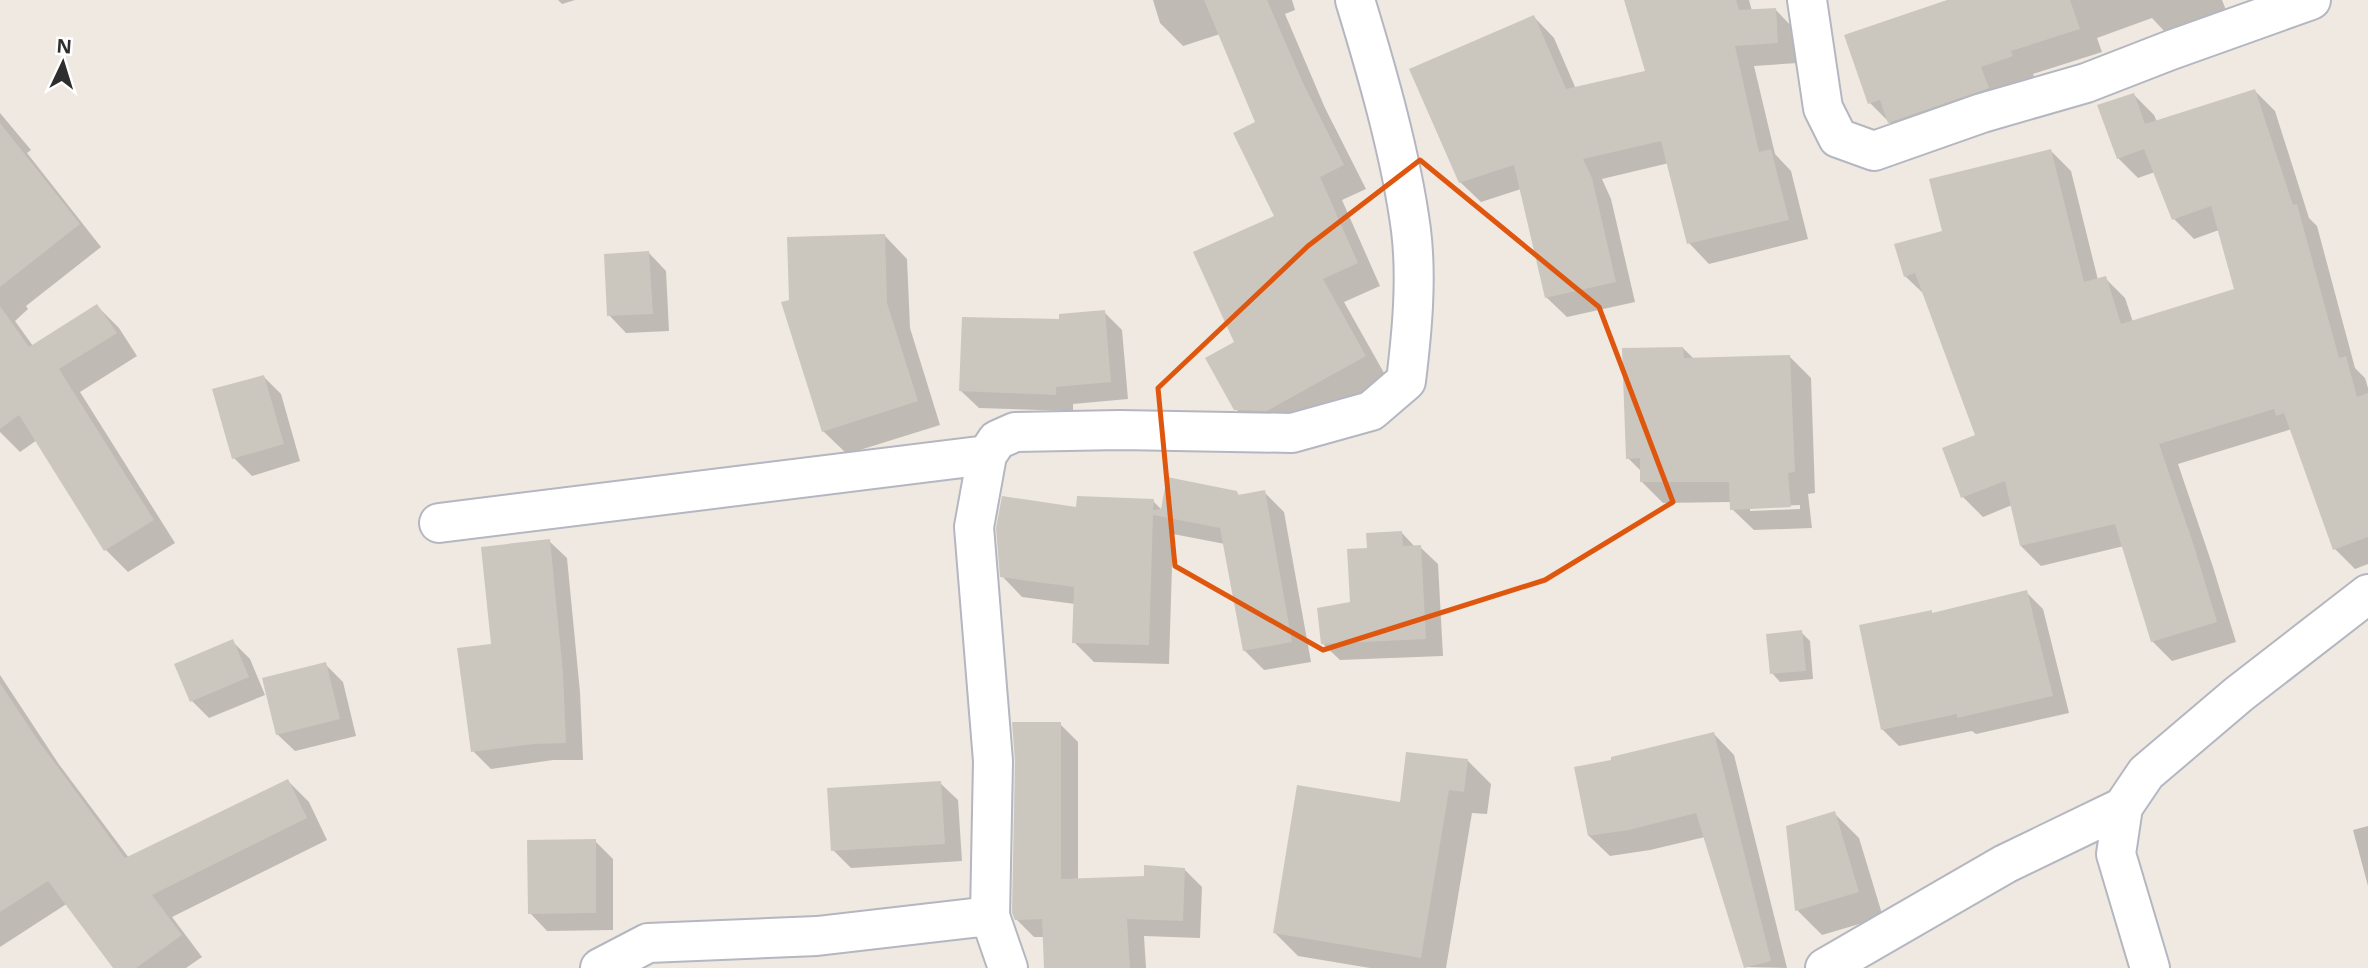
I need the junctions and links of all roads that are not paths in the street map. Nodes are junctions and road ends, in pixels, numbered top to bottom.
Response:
1 (1355, 0) edge
2 (1807, 0) edge
3 (2311, 0) edge
4 (987, 455) junction
5 (439, 523) dead end
6 (2368, 594) edge
7 (2123, 807) junction
8 (990, 916) junction
9 (600, 968) edge
10 (1008, 968) edge
11 (1825, 968) edge
12 (2150, 968) edge

1 - 4 street
2 - 3 street
4 - 5 street
4 - 8 street
6 - 7 street
7 - 11 street
7 - 12 street
8 - 9 street
8 - 10 street

